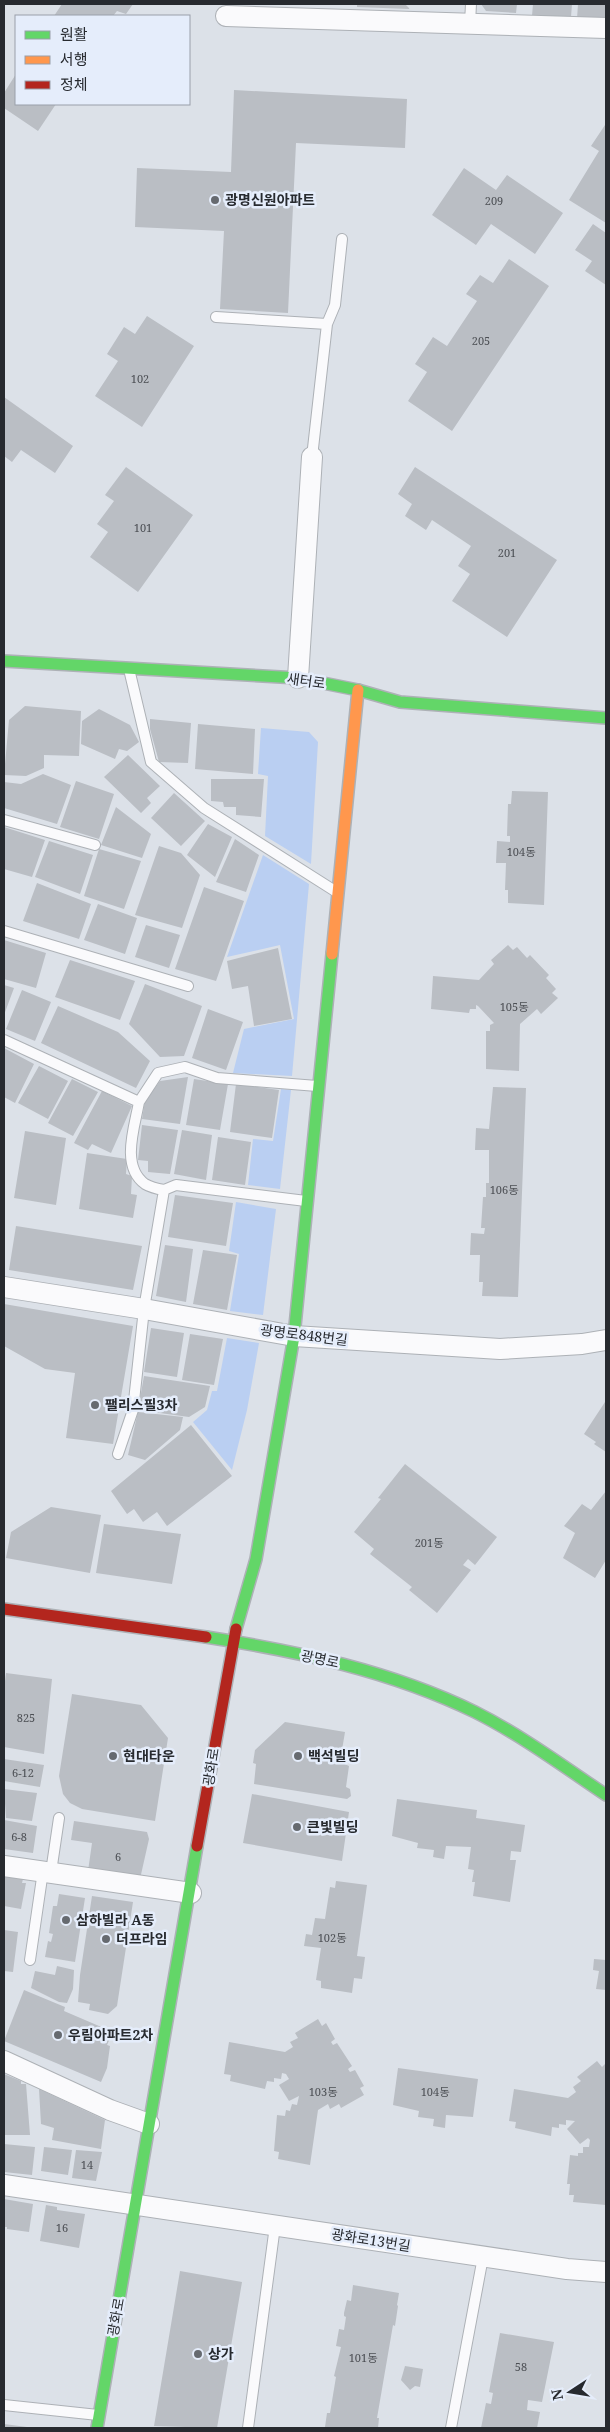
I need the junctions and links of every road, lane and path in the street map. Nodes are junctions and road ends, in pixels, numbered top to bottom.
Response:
1 (470, 14) edge
2 (226, 16) dead end
3 (606, 28) edge
4 (342, 239) dead end
5 (216, 317) dead end
6 (327, 324) junction
7 (312, 457) joint
8 (4, 660) edge
9 (129, 668) junction
10 (298, 678) junction
11 (358, 690) junction
12 (606, 718) edge
13 (4, 820) edge
14 (95, 845) dead end
15 (338, 892) junction
16 (4, 931) edge
17 (188, 986) dead end
18 (4, 1040) edge
19 (319, 1086) junction
20 (139, 1102) junction
21 (164, 1190) junction
22 (307, 1201) junction
23 (4, 1287) edge
24 (144, 1309) junction
25 (294, 1336) junction
26 (606, 1340) edge
27 (118, 1454) dead end
28 (4, 1609) edge
29 (232, 1642) junction
30 (606, 1796) edge
31 (59, 1818) dead end
32 (4, 1866) edge
33 (47, 1872) junction
34 (191, 1893) junction
35 (30, 1960) dead end
36 (4, 2061) edge
37 (149, 2124) junction
38 (4, 2185) edge
39 (135, 2205) junction
40 (274, 2226) junction
41 (482, 2257) junction
42 (606, 2272) edge
43 (4, 2405) edge
44 (99, 2415) junction
45 (97, 2428) edge
46 (248, 2428) edge
47 (450, 2428) edge

1 - 2 street
1 - 3 street
4 - 6 lane
5 - 6 lane
6 - 7 lane
7 - 10 street
8 - 9 street, 새터로
9 - 10 street, 새터로
9 - 15 lane
10 - 11 street, 새터로
11 - 12 street, 새터로
11 - 15 street, 광화로
13 - 14 lane
15 - 19 street, 광화로
16 - 17 lane
18 - 20 lane
19 - 20 lane
19 - 22 street, 광화로
20 - 21 lane
21 - 22 lane
21 - 24 lane
22 - 25 street, 광화로
23 - 24 street, 광명로848번길
24 - 25 street, 광명로848번길
24 - 27 lane
25 - 26 street, 광명로848번길
25 - 29 street, 광화로
28 - 29 street, 광명로
29 - 30 street, 광명로
29 - 34 street, 광화로
31 - 33 lane
32 - 33 street
33 - 34 street
33 - 35 lane
34 - 37 street, 광화로
36 - 37 street
37 - 39 street, 광화로
38 - 39 street
39 - 40 street, 광화로13번길
39 - 44 street, 광화로
40 - 41 street, 광화로13번길
40 - 46 lane
41 - 42 street, 광화로13번길
41 - 47 lane
43 - 44 lane
44 - 45 street, 광화로

